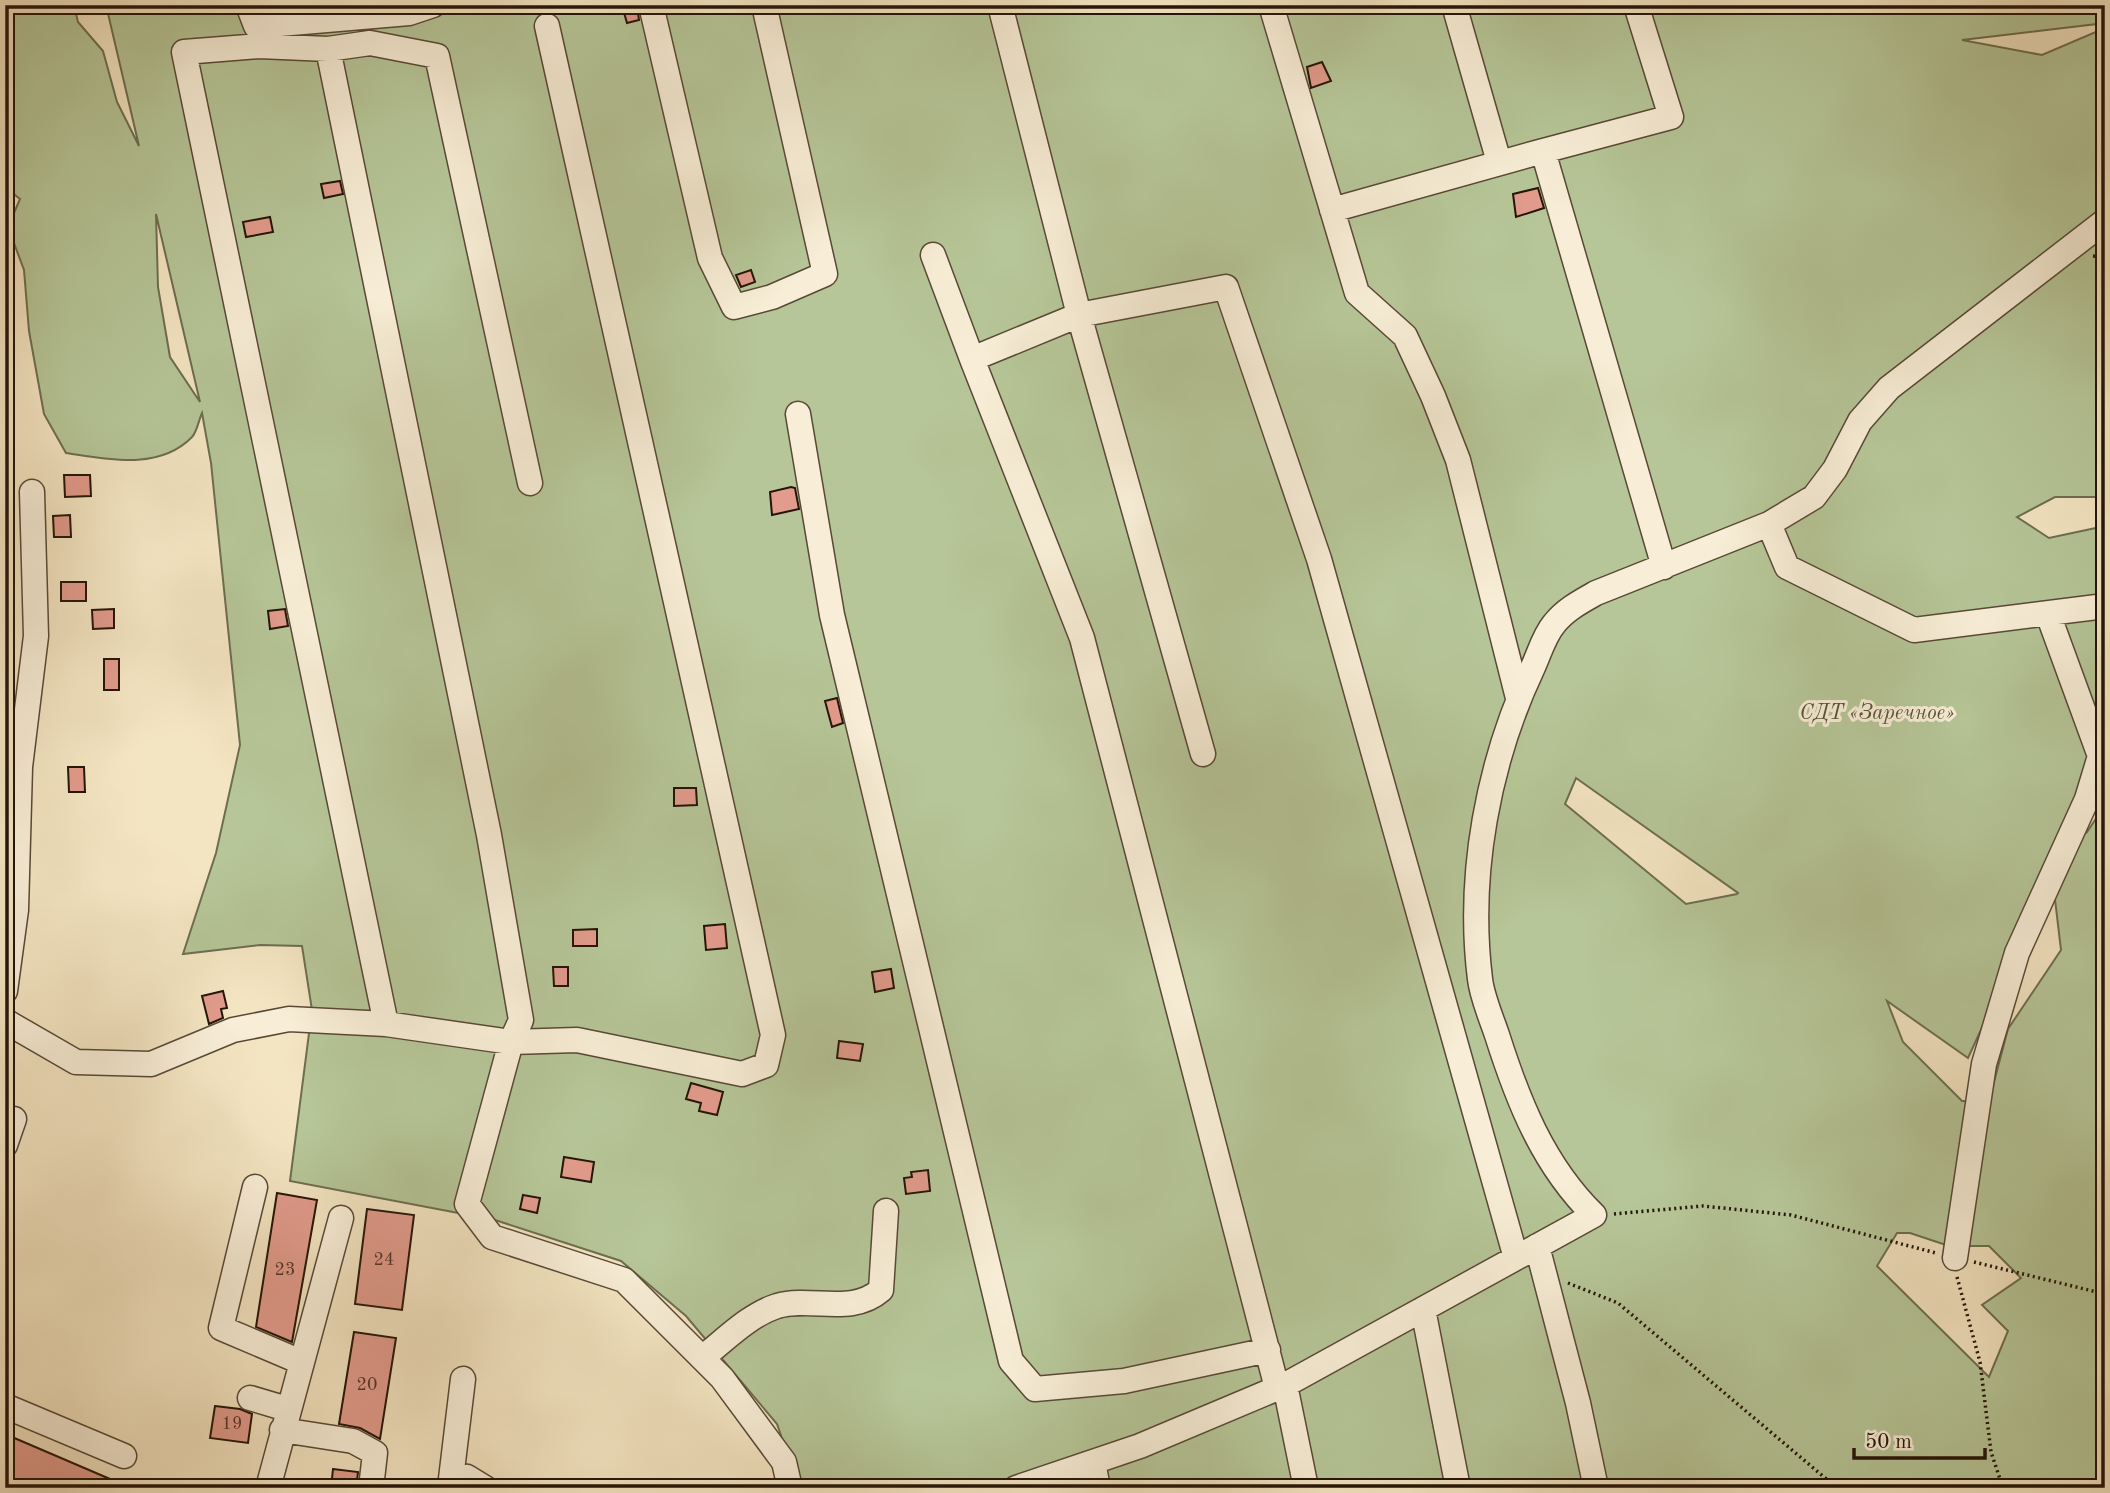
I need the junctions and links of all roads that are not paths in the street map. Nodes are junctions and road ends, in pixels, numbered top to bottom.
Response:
1 (248, 5) edge
2 (433, 5) edge
3 (652, 5) edge
4 (764, 5) edge
5 (1000, 5) edge
6 (1271, 5) edge
7 (1454, 5) edge
8 (1636, 5) edge
9 (547, 26) dead end
10 (328, 50) junction
11 (1543, 151) junction
12 (1499, 162) junction
13 (1332, 210) junction
14 (2105, 222) edge
15 (933, 255) dead end
16 (1079, 315) junction
17 (972, 359) junction
18 (798, 414) dead end
19 (530, 483) dead end
20 (32, 492) dead end
21 (1769, 524) junction
22 (1664, 566) junction
23 (2105, 606) edge
24 (2048, 614) junction
25 (1518, 698) junction
26 (1203, 754) dead end
27 (5, 991) edge
28 (5, 1021) edge
29 (386, 1024) junction
30 (511, 1042) junction
31 (14, 1119) dead end
32 (5, 1145) edge
33 (255, 1187) dead end
34 (886, 1210) dead end
35 (341, 1218) dead end
36 (1527, 1252) junction
37 (1955, 1258) road end
38 (1423, 1309) junction
39 (1268, 1350) junction
40 (702, 1358) junction
41 (301, 1362) junction
42 (463, 1379) dead end
43 (1281, 1386) junction
44 (250, 1398) dead end
45 (5, 1406) edge
46 (285, 1420) junction
47 (124, 1456) dead end
48 (1093, 1462) junction
49 (450, 1487) edge
50 (268, 1488) edge
51 (371, 1488) edge
52 (485, 1488) edge
53 (790, 1488) edge
54 (1016, 1488) edge
55 (1098, 1488) edge
56 (1306, 1488) edge
57 (1458, 1488) edge
58 (1596, 1488) edge

1 - 2 street
3 - 4 street
5 - 16 street
6 - 13 street
7 - 12 street
8 - 11 street
9 - 30 street
10 - 19 street
10 - 29 street
10 - 30 street
11 - 12 street
11 - 22 street
12 - 13 street
13 - 25 street
14 - 21 street
15 - 17 street
16 - 17 street
16 - 26 street
16 - 36 street
17 - 39 street
18 - 39 street
20 - 27 street
21 - 22 street
21 - 24 street
22 - 25 street
23 - 24 street
24 - 37 street
25 - 36 street
28 - 29 street
29 - 30 street
30 - 40 street
31 - 32 street
33 - 41 street
34 - 40 street
35 - 41 street
36 - 38 street
36 - 58 street
38 - 43 street
38 - 57 street
39 - 43 street
40 - 53 street
41 - 46 street
42 - 49 street
43 - 48 street
43 - 56 street
44 - 46 street
45 - 47 street
46 - 50 street
46 - 51 street
48 - 54 street
48 - 55 street
49 - 52 street

